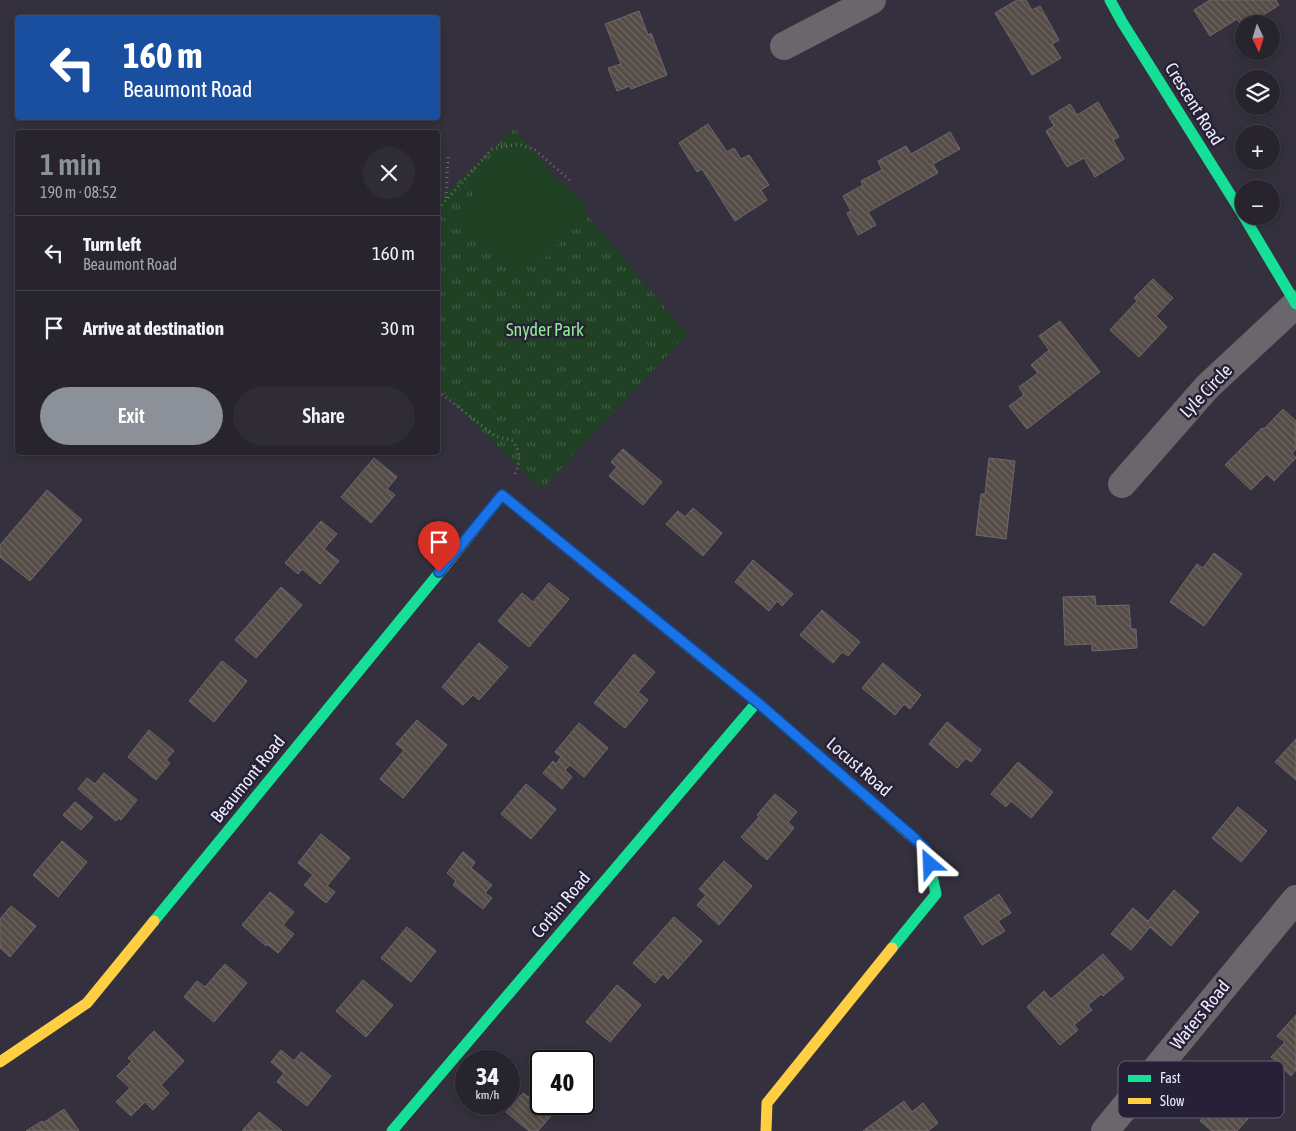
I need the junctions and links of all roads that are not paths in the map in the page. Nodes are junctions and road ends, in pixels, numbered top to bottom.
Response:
1 (872, 0) edge
2 (1110, 0) edge
3 (784, 46) dead end
4 (1296, 304) edge
5 (1122, 484) dead end
6 (502, 495) joint
7 (757, 702) junction
8 (1296, 899) edge
9 (1163, 1061) edge
10 (0, 1062) edge
11 (1118, 1115) edge
12 (392, 1131) edge
13 (766, 1131) edge
14 (1105, 1131) edge

1 - 3 street
2 - 4 street, Crescent Road
4 - 5 street, Lyle Circle
6 - 7 street, Locust Road
6 - 10 street, Beaumont Road
7 - 12 street, Corbin Road
7 - 13 street, Locust Road
8 - 9 street, Waters Road
11 - 14 street, Waters Road

